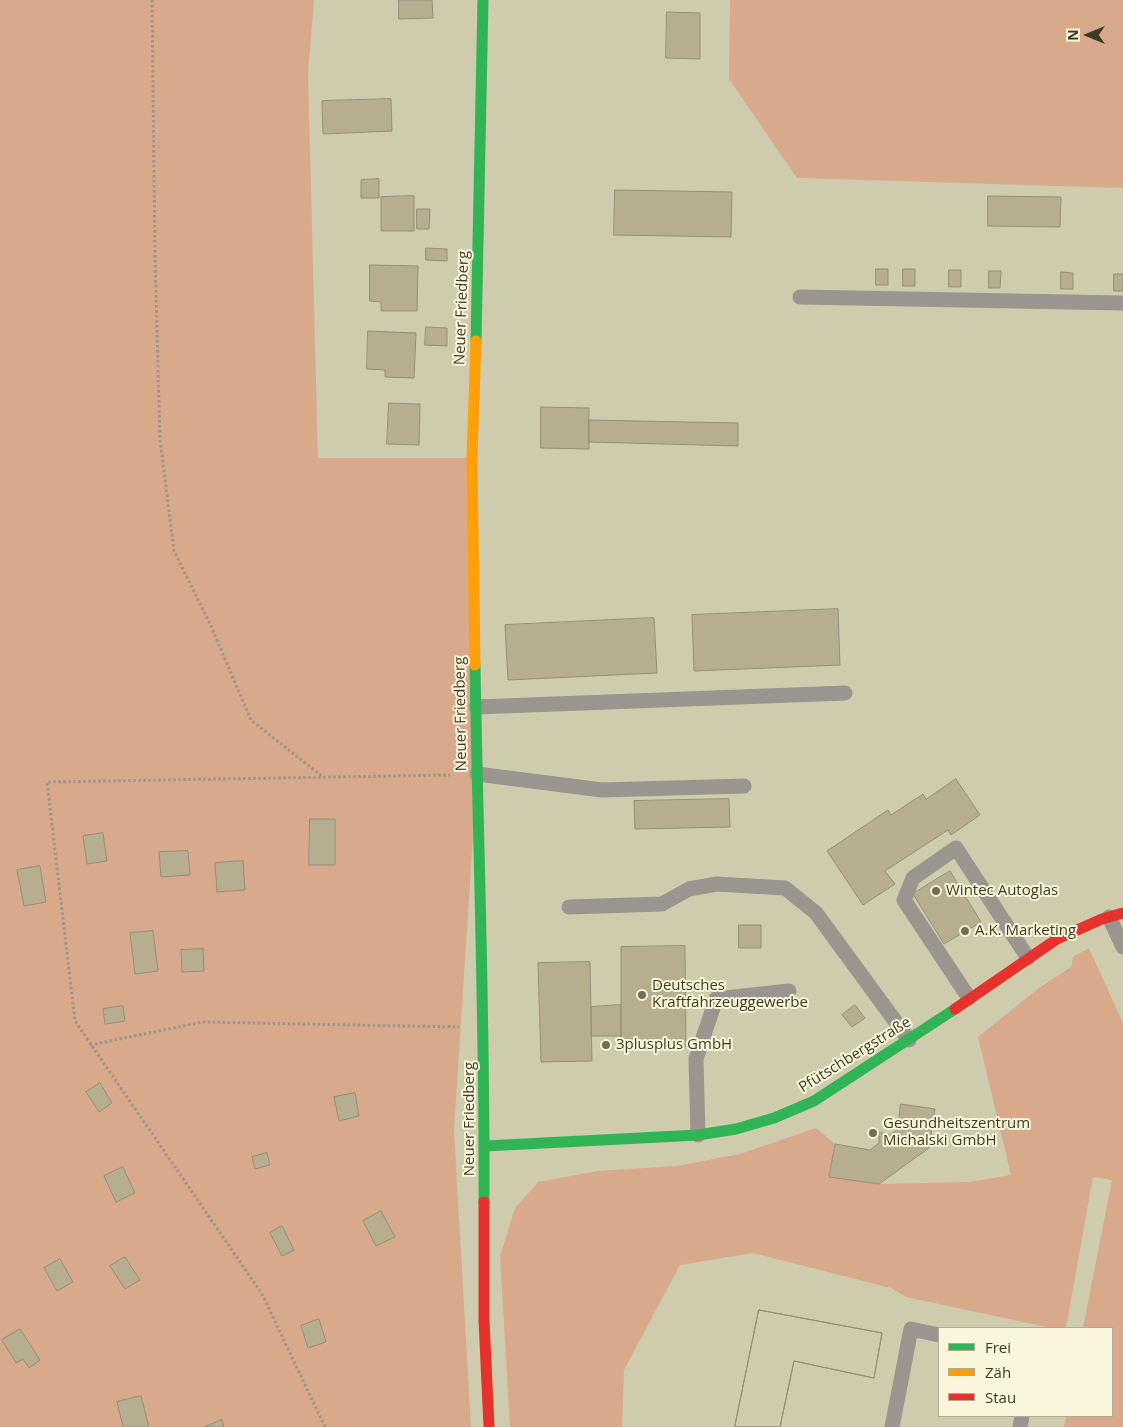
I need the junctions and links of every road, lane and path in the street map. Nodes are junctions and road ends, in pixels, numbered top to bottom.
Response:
1 (152, 0) edge
2 (483, 0) edge
3 (800, 297) dead end
4 (1123, 303) edge
5 (844, 693) dead end
6 (476, 707) junction
7 (478, 774) junction
8 (323, 777) junction
9 (744, 786) dead end
10 (569, 907) dead end
11 (1116, 915) edge
12 (1123, 947) edge
13 (1028, 958) junction
14 (789, 991) dead end
15 (969, 998) junction
16 (484, 1026) junction
17 (909, 1040) junction
18 (90, 1045) junction
19 (698, 1135) junction
20 (486, 1146) junction
21 (938, 1335) edge
22 (325, 1427) edge
23 (489, 1427) edge
24 (892, 1427) edge

1 - 8 path
2 - 6 street, Neuer Friedberg
3 - 4 lane
5 - 6 lane
6 - 7 street, Neuer Friedberg
7 - 8 path
7 - 9 lane
7 - 16 street, Neuer Friedberg
8 - 18 path
10 - 17 lane
11 - 12 lane
11 - 13 street, Pfütschbergstraße
13 - 15 street, Pfütschbergstraße
13 - 15 lane
14 - 19 lane
15 - 17 street, Pfütschbergstraße
16 - 18 path
16 - 20 street, Neuer Friedberg
17 - 19 street, Pfütschbergstraße
18 - 22 path
19 - 20 street, Pfütschbergstraße
20 - 23 street, Neuer Friedberg
21 - 24 lane

